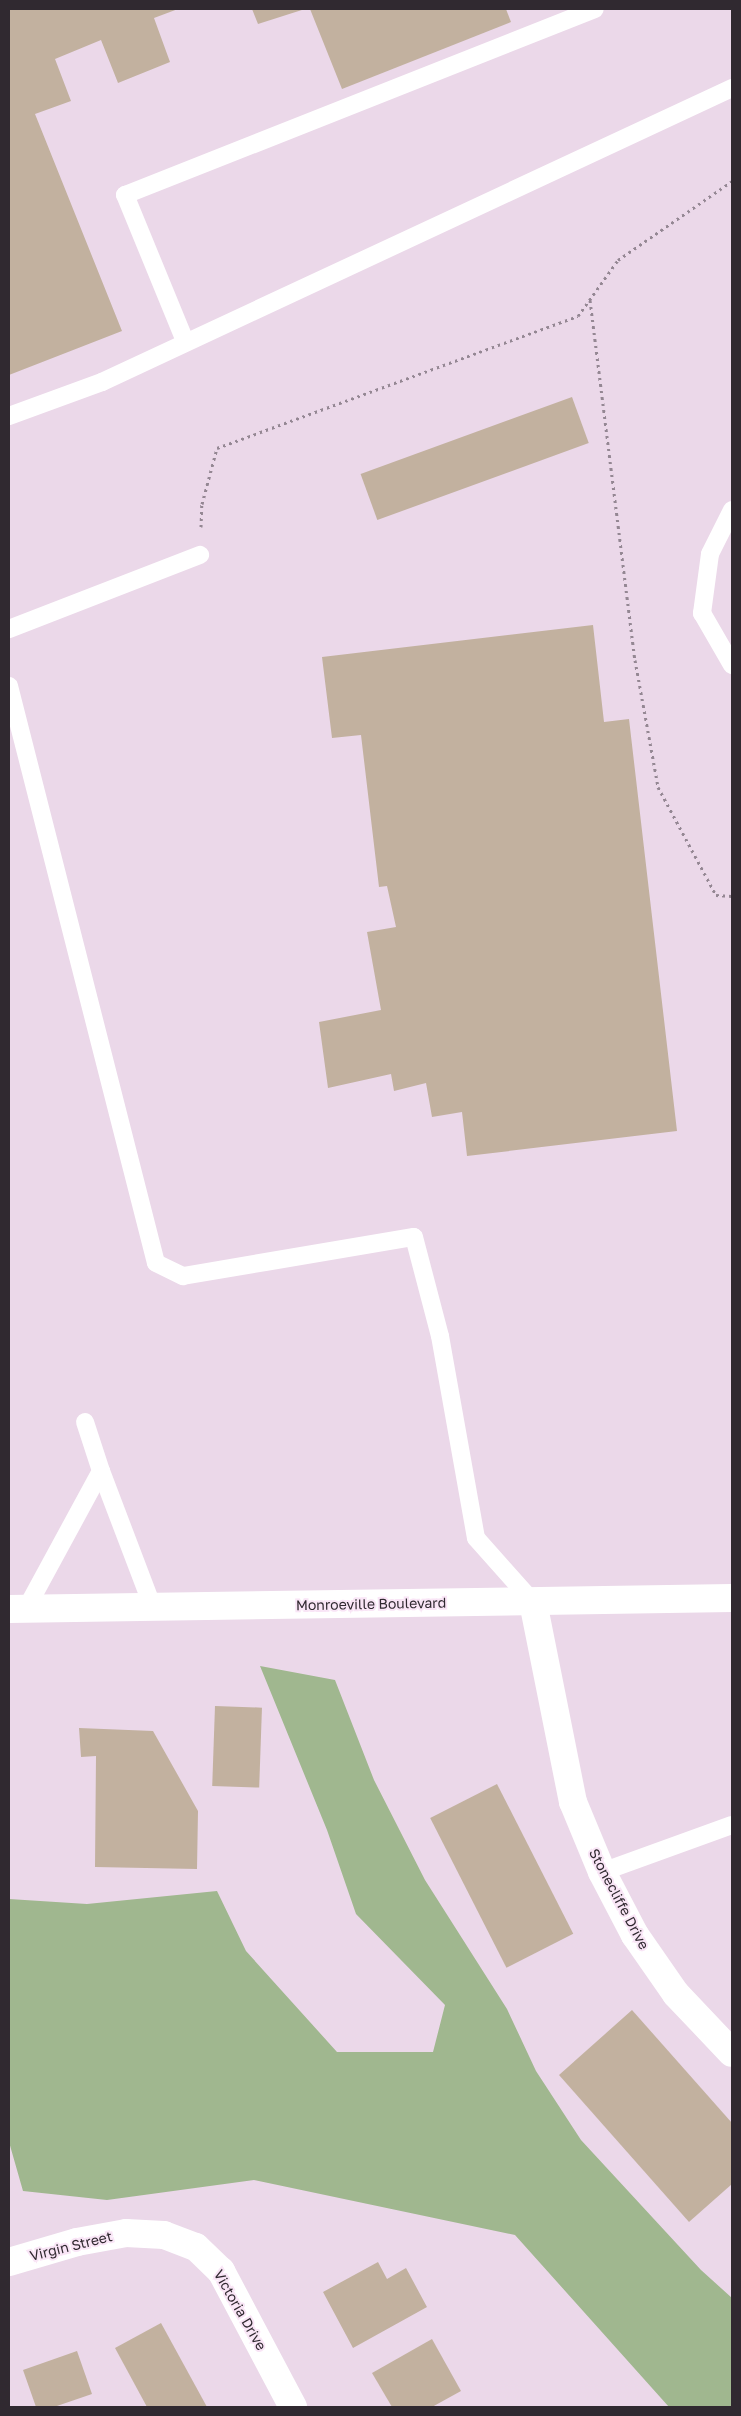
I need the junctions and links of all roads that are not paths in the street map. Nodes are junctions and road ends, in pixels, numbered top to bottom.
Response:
1 (594, 9) edge
2 (577, 13) edge
3 (732, 88) edge
4 (185, 341) junction
5 (9, 416) edge
6 (732, 510) edge
7 (200, 555) road end
8 (9, 629) edge
9 (732, 665) edge
10 (9, 686) edge
11 (85, 1422) dead end
12 (101, 1471) junction
13 (732, 1598) edge
14 (533, 1602) junction
15 (153, 1608) junction
16 (18, 1609) edge
17 (732, 1825) edge
18 (602, 1872) junction
19 (732, 2053) edge
20 (164, 2235) joint
21 (9, 2262) edge
22 (293, 2407) edge

1 - 2 lane
2 - 4 lane
3 - 4 lane
4 - 5 lane
6 - 9 lane
7 - 8 lane
10 - 14 lane
11 - 12 lane
12 - 15 lane
12 - 16 lane
13 - 14 street, Monroeville Boulevard
14 - 15 street, Monroeville Boulevard
14 - 18 street, Stonecliffe Drive
15 - 16 street, Monroeville Boulevard
17 - 18 lane
18 - 19 street, Stonecliffe Drive
20 - 21 street, Virgin Street
20 - 22 street, Victoria Drive

